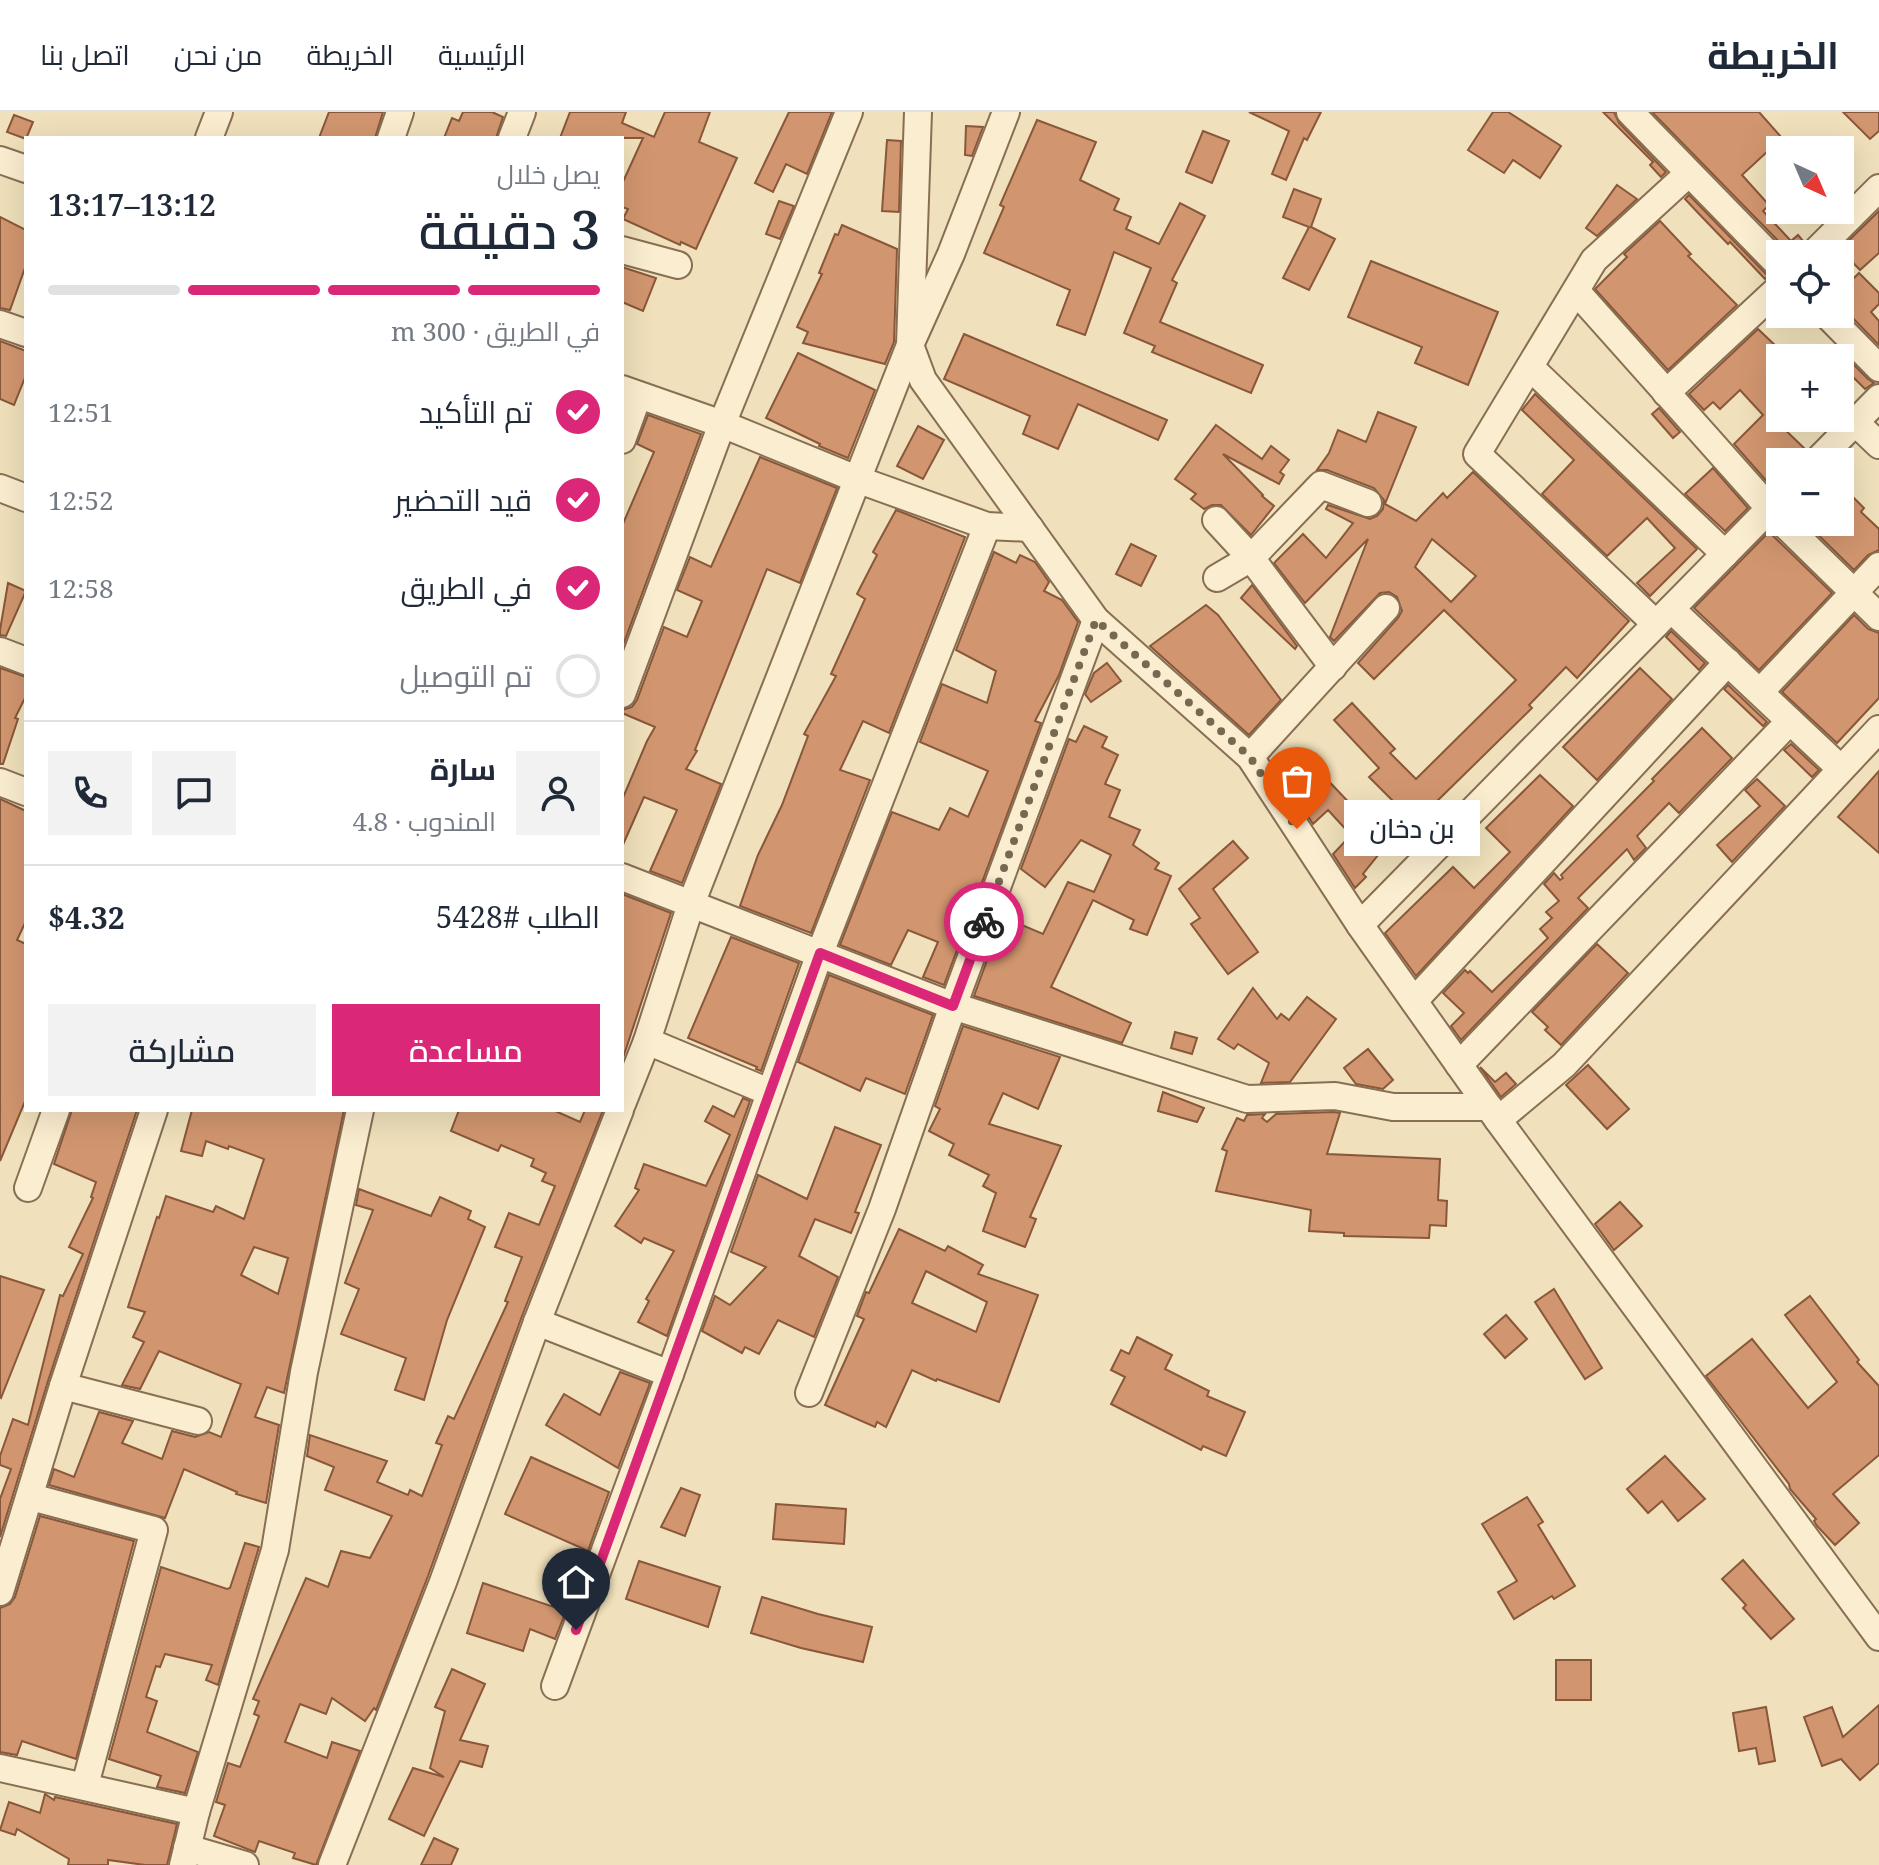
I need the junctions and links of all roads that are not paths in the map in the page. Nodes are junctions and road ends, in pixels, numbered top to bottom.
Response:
1 (219, 112) edge
2 (400, 112) edge
3 (522, 112) edge
4 (849, 112) edge
5 (918, 112) edge
6 (1006, 112) edge
7 (1630, 112) edge
8 (210, 136) edge
9 (392, 136) edge
10 (513, 136) edge
11 (0, 160) edge
12 (24, 168) edge
13 (1689, 173) junction
14 (1879, 188) edge
15 (1827, 240) edge
16 (624, 251) edge
17 (1766, 252) edge
18 (678, 265) dead end
19 (1576, 291) junction
20 (1766, 300) edge
21 (0, 324) edge
22 (1840, 328) edge
23 (24, 332) edge
24 (910, 345) junction
25 (1530, 367) junction
26 (1879, 368) edge
27 (630, 392) edge
28 (1666, 393) junction
29 (1879, 398) edge
30 (1855, 422) junction
31 (722, 424) junction
32 (624, 428) edge
33 (1879, 445) edge
34 (1830, 448) edge
35 (859, 480) junction
36 (0, 488) edge
37 (24, 497) edge
38 (1766, 499) edge
39 (1368, 503) dead end
40 (1216, 520) dead end
41 (1766, 522) edge
42 (987, 526) junction
43 (1030, 528) junction
44 (1801, 536) edge
45 (1725, 554) junction
46 (1251, 558) junction
47 (1879, 566) edge
48 (1217, 578) dead end
49 (1854, 592) junction
50 (1386, 608) dead end
51 (1664, 616) junction
52 (1879, 617) edge
53 (1096, 620) junction
54 (0, 651) edge
55 (24, 660) edge
56 (1728, 662) junction
57 (1333, 667) junction
58 (624, 689) edge
59 (1760, 692) junction
60 (1790, 721) junction
61 (1879, 729) edge
62 (1250, 757) junction
63 (1841, 769) junction
64 (0, 782) edge
65 (24, 791) edge
66 (624, 878) edge
67 (691, 904) junction
68 (1360, 925) junction
69 (820, 953) junction
70 (1414, 1001) junction
71 (953, 1006) junction
72 (647, 1041) junction
73 (1459, 1065) junction
74 (769, 1092) junction
75 (624, 1099) edge
76 (55, 1112) edge
77 (153, 1112) edge
78 (360, 1112) edge
79 (619, 1112) edge
80 (1494, 1114) junction
81 (28, 1188) dead end
82 (537, 1322) junction
83 (670, 1374) junction
84 (63, 1386) junction
85 (809, 1393) dead end
86 (198, 1421) dead end
87 (31, 1497) junction
88 (0, 1592) edge
89 (1879, 1637) edge
90 (555, 1686) dead end
91 (0, 1768) edge
92 (85, 1785) junction
93 (196, 1812) junction
94 (185, 1856) edge
95 (245, 1865) edge
96 (332, 1865) edge

1 - 8 street
2 - 9 street
3 - 10 street
4 - 31 street
5 - 24 street
6 - 24 street
7 - 13 street
11 - 12 street
13 - 17 street
13 - 19 street
14 - 15 street
16 - 18 street
19 - 25 street
19 - 28 street
20 - 28 street
21 - 23 street
22 - 26 street
24 - 35 street
24 - 43 street
25 - 45 street
25 - 51 street
27 - 31 street
27 - 32 street
28 - 38 street
29 - 30 street
30 - 33 street
30 - 34 street
31 - 35 street
31 - 58 street
35 - 42 street
35 - 67 street
36 - 37 street
39 - 46 street
40 - 46 street
41 - 45 street
42 - 43 street
42 - 69 street
43 - 53 street
44 - 49 street
45 - 51 street
46 - 48 street
46 - 57 street
47 - 49 street
49 - 52 street
49 - 59 street
50 - 57 street
51 - 56 street
51 - 68 street
53 - 62 street
53 - 71 street
54 - 55 street
56 - 59 street
56 - 70 street
57 - 62 street
59 - 60 street
60 - 63 street
60 - 73 street
61 - 63 street
62 - 68 street
63 - 80 street
64 - 65 street
66 - 67 street
67 - 69 street
67 - 72 street
68 - 70 street
69 - 71 street
69 - 74 street
70 - 73 street
71 - 80 street
71 - 85 street
72 - 74 street
72 - 75 street
73 - 80 street
74 - 83 street
76 - 81 street
77 - 84 street
78 - 93 street
79 - 82 street
80 - 89 street
82 - 83 street
82 - 96 street
83 - 90 street
84 - 86 street
84 - 87 street
87 - 88 street
87 - 92 street
91 - 92 street
92 - 93 street
93 - 94 street
94 - 95 street

